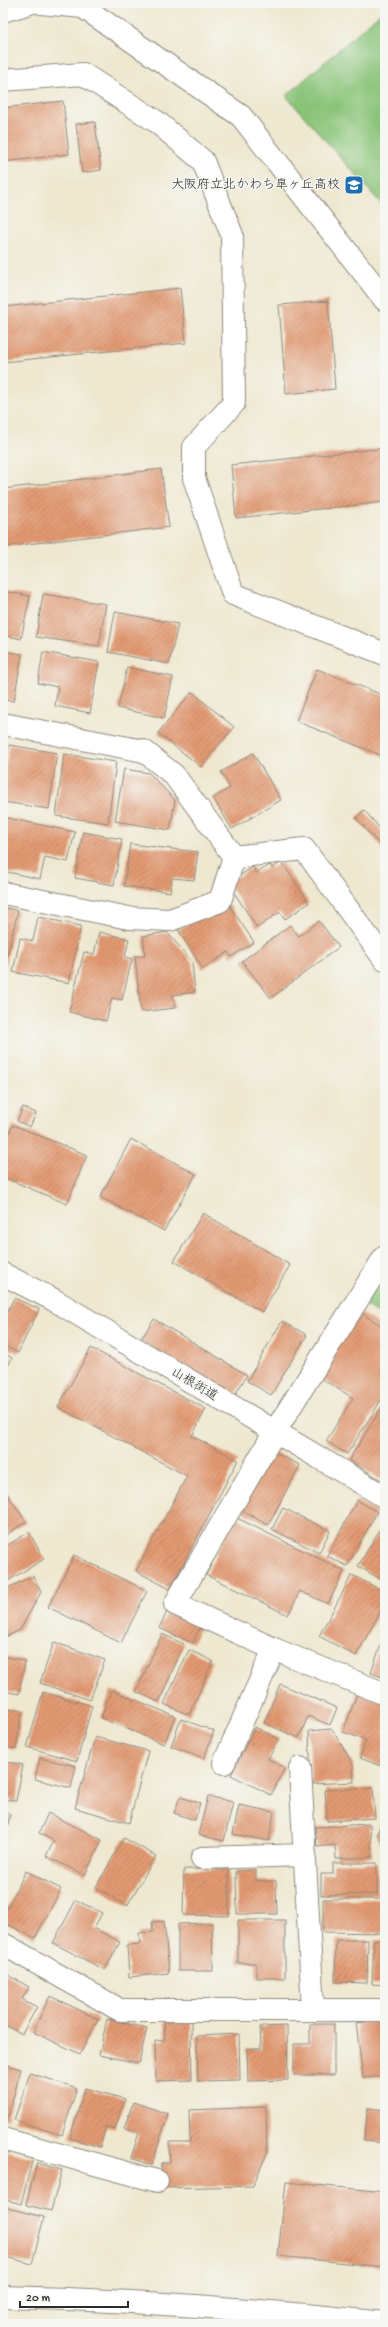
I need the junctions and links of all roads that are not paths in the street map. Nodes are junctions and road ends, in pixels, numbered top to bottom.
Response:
1 (30, 3) edge
2 (41, 3) edge
3 (3, 11) edge
4 (3, 80) edge
5 (385, 300) edge
6 (385, 654) edge
7 (3, 724) edge
8 (234, 857) junction
9 (3, 893) edge
10 (385, 960) edge
11 (385, 1256) edge
12 (3, 1274) edge
13 (274, 1433) junction
14 (385, 1498) edge
15 (274, 1649) junction
16 (385, 1694) edge
17 (224, 1763) dead end
18 (300, 1768) dead end
19 (305, 1856) junction
20 (202, 1858) dead end
21 (3, 1944) edge
22 (313, 2010) junction
23 (385, 2010) edge
24 (3, 2139) edge
25 (157, 2181) dead end
26 (3, 2297) edge
27 (385, 2323) edge

1 - 3 street
2 - 5 street
4 - 6 street
7 - 8 street
8 - 9 street
8 - 10 street
11 - 13 street
12 - 13 street, 山根街道
13 - 14 street, 山根街道
13 - 15 street
15 - 16 street
15 - 17 street
18 - 19 street
19 - 20 street
19 - 22 street
21 - 22 street
22 - 23 street
24 - 25 street
26 - 27 street

